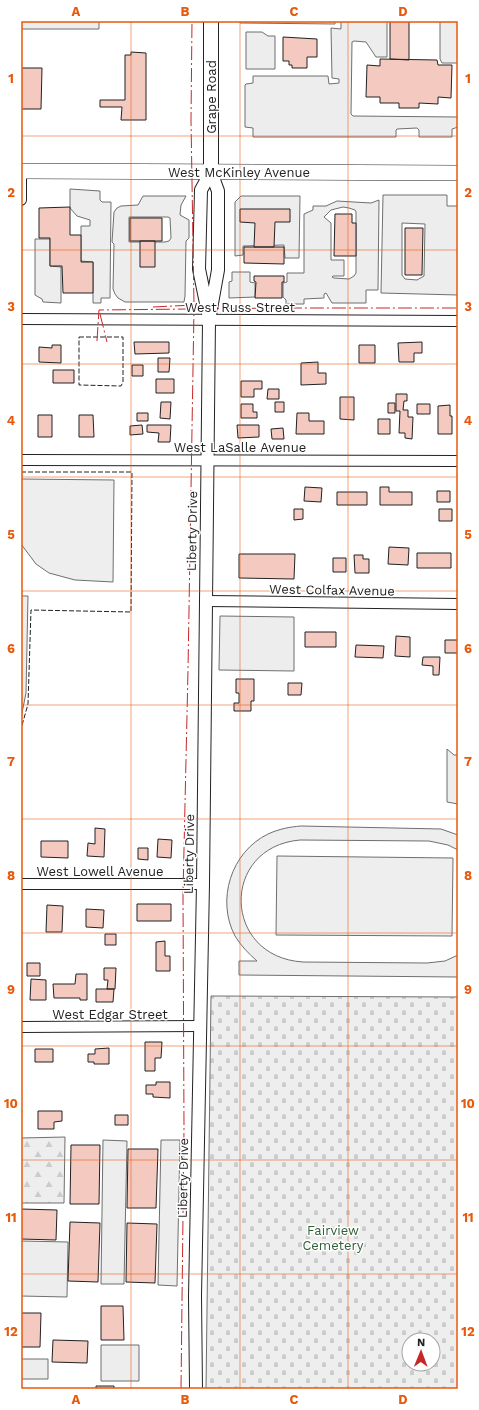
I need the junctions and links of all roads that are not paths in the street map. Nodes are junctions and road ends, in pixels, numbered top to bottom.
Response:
1 (211, 21) edge
2 (21, 171) edge
3 (211, 172) junction
4 (458, 174) edge
5 (21, 200) edge
6 (21, 320) edge
7 (209, 320) junction
8 (458, 321) edge
9 (21, 460) edge
10 (207, 460) junction
11 (458, 461) edge
12 (206, 601) junction
13 (458, 604) edge
14 (21, 884) edge
15 (203, 884) junction
16 (199, 1026) junction
17 (21, 1027) edge
18 (196, 1389) edge

1 - 3 main road, Grape Road
2 - 3 main road, West McKinley Avenue
2 - 5 street
3 - 4 main road, West McKinley Avenue
3 - 7 street, Liberty Drive
3 - 7 street, Liberty Drive
6 - 7 street, West Russ Street
7 - 8 street, West Russ Street
7 - 10 street, Liberty Drive
9 - 10 street, West LaSalle Avenue
10 - 11 street, West LaSalle Avenue
10 - 12 street, Liberty Drive
12 - 13 street, West Colfax Avenue
12 - 15 street, Liberty Drive
14 - 15 street, West Lowell Avenue
15 - 16 street, Liberty Drive
16 - 17 street, West Edgar Street
16 - 18 street, Liberty Drive

